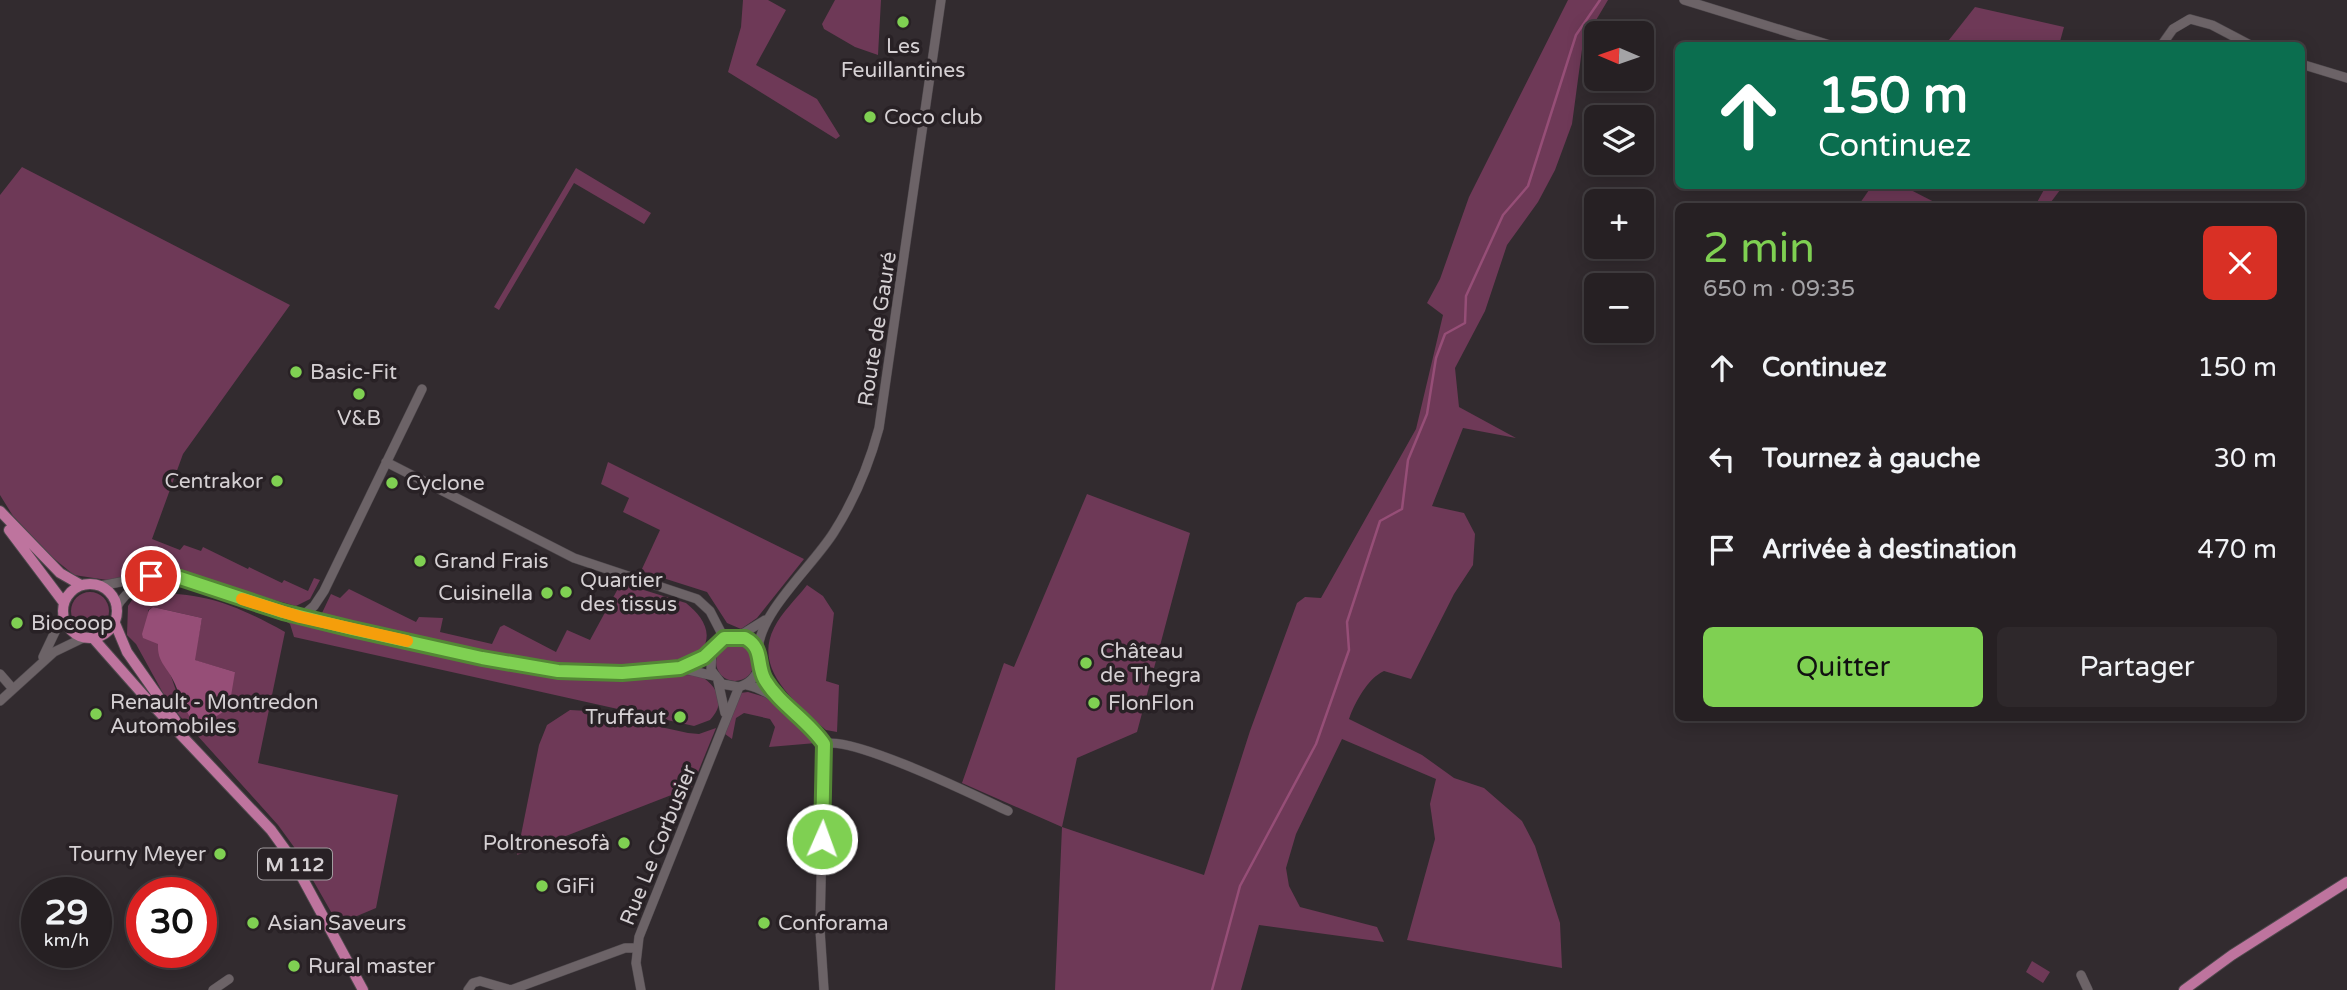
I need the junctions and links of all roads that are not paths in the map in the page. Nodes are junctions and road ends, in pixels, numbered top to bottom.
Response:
1 (939, 0) edge
2 (1684, 0) edge
3 (1820, 42) edge
4 (2164, 42) edge
5 (2244, 42) edge
6 (2305, 65) edge
7 (2347, 78) edge
8 (422, 389) dead end
9 (386, 462) junction
10 (0, 514) edge
11 (190, 582) junction
12 (81, 585) junction
13 (100, 586) junction
14 (116, 608) junction
15 (63, 609) junction
16 (772, 615) junction
17 (300, 617) junction
18 (114, 621) junction
19 (739, 636) junction
20 (88, 638) junction
21 (724, 638) junction
22 (712, 650) junction
23 (758, 650) junction
24 (37, 666) junction
25 (680, 668) junction
26 (760, 668) junction
27 (0, 674) edge
28 (716, 679) junction
29 (743, 686) junction
30 (13, 689) junction
31 (779, 700) junction
32 (0, 701) edge
33 (725, 715) junction
34 (824, 744) junction
35 (203, 755) junction
36 (1008, 811) dead end
37 (2347, 882) edge
38 (637, 948) junction
39 (2081, 975) dead end
40 (229, 979) dead end
41 (213, 990) edge
42 (363, 990) edge
43 (468, 990) edge
44 (511, 990) edge
45 (641, 990) edge
46 (824, 990) edge
47 (2088, 990) edge
48 (2184, 990) edge

1 - 16 street, Route de Gauré
2 - 3 street
4 - 5 street
6 - 7 street
8 - 9 street
9 - 17 street
9 - 21 street
10 - 12 main road
10 - 15 main road
11 - 13 street
11 - 14 street
11 - 17 street
12 - 13 main road
12 - 15 main road
13 - 14 main road
14 - 18 main road
15 - 20 main road
15 - 24 street
16 - 19 street, Route de Gauré
16 - 23 street, Route de Gauré
17 - 25 street
18 - 20 main road
18 - 35 main road, M 112
19 - 21 street
19 - 23 street
20 - 24 street
20 - 35 main road, M 112
21 - 22 street
22 - 25 street
22 - 28 street
23 - 26 street
24 - 30 street
25 - 28 street
26 - 29 street
26 - 31 street
27 - 30 street
28 - 29 street
28 - 33 street, Rue Le Corbusier
29 - 31 street
29 - 33 street, Rue Le Corbusier
30 - 32 street
31 - 34 street
33 - 38 street, Rue Le Corbusier
34 - 36 street
34 - 46 street
35 - 42 main road, M 112
37 - 48 main road
38 - 44 street
38 - 45 street, Rue Le Corbusier
39 - 47 street
40 - 41 street
43 - 44 street

